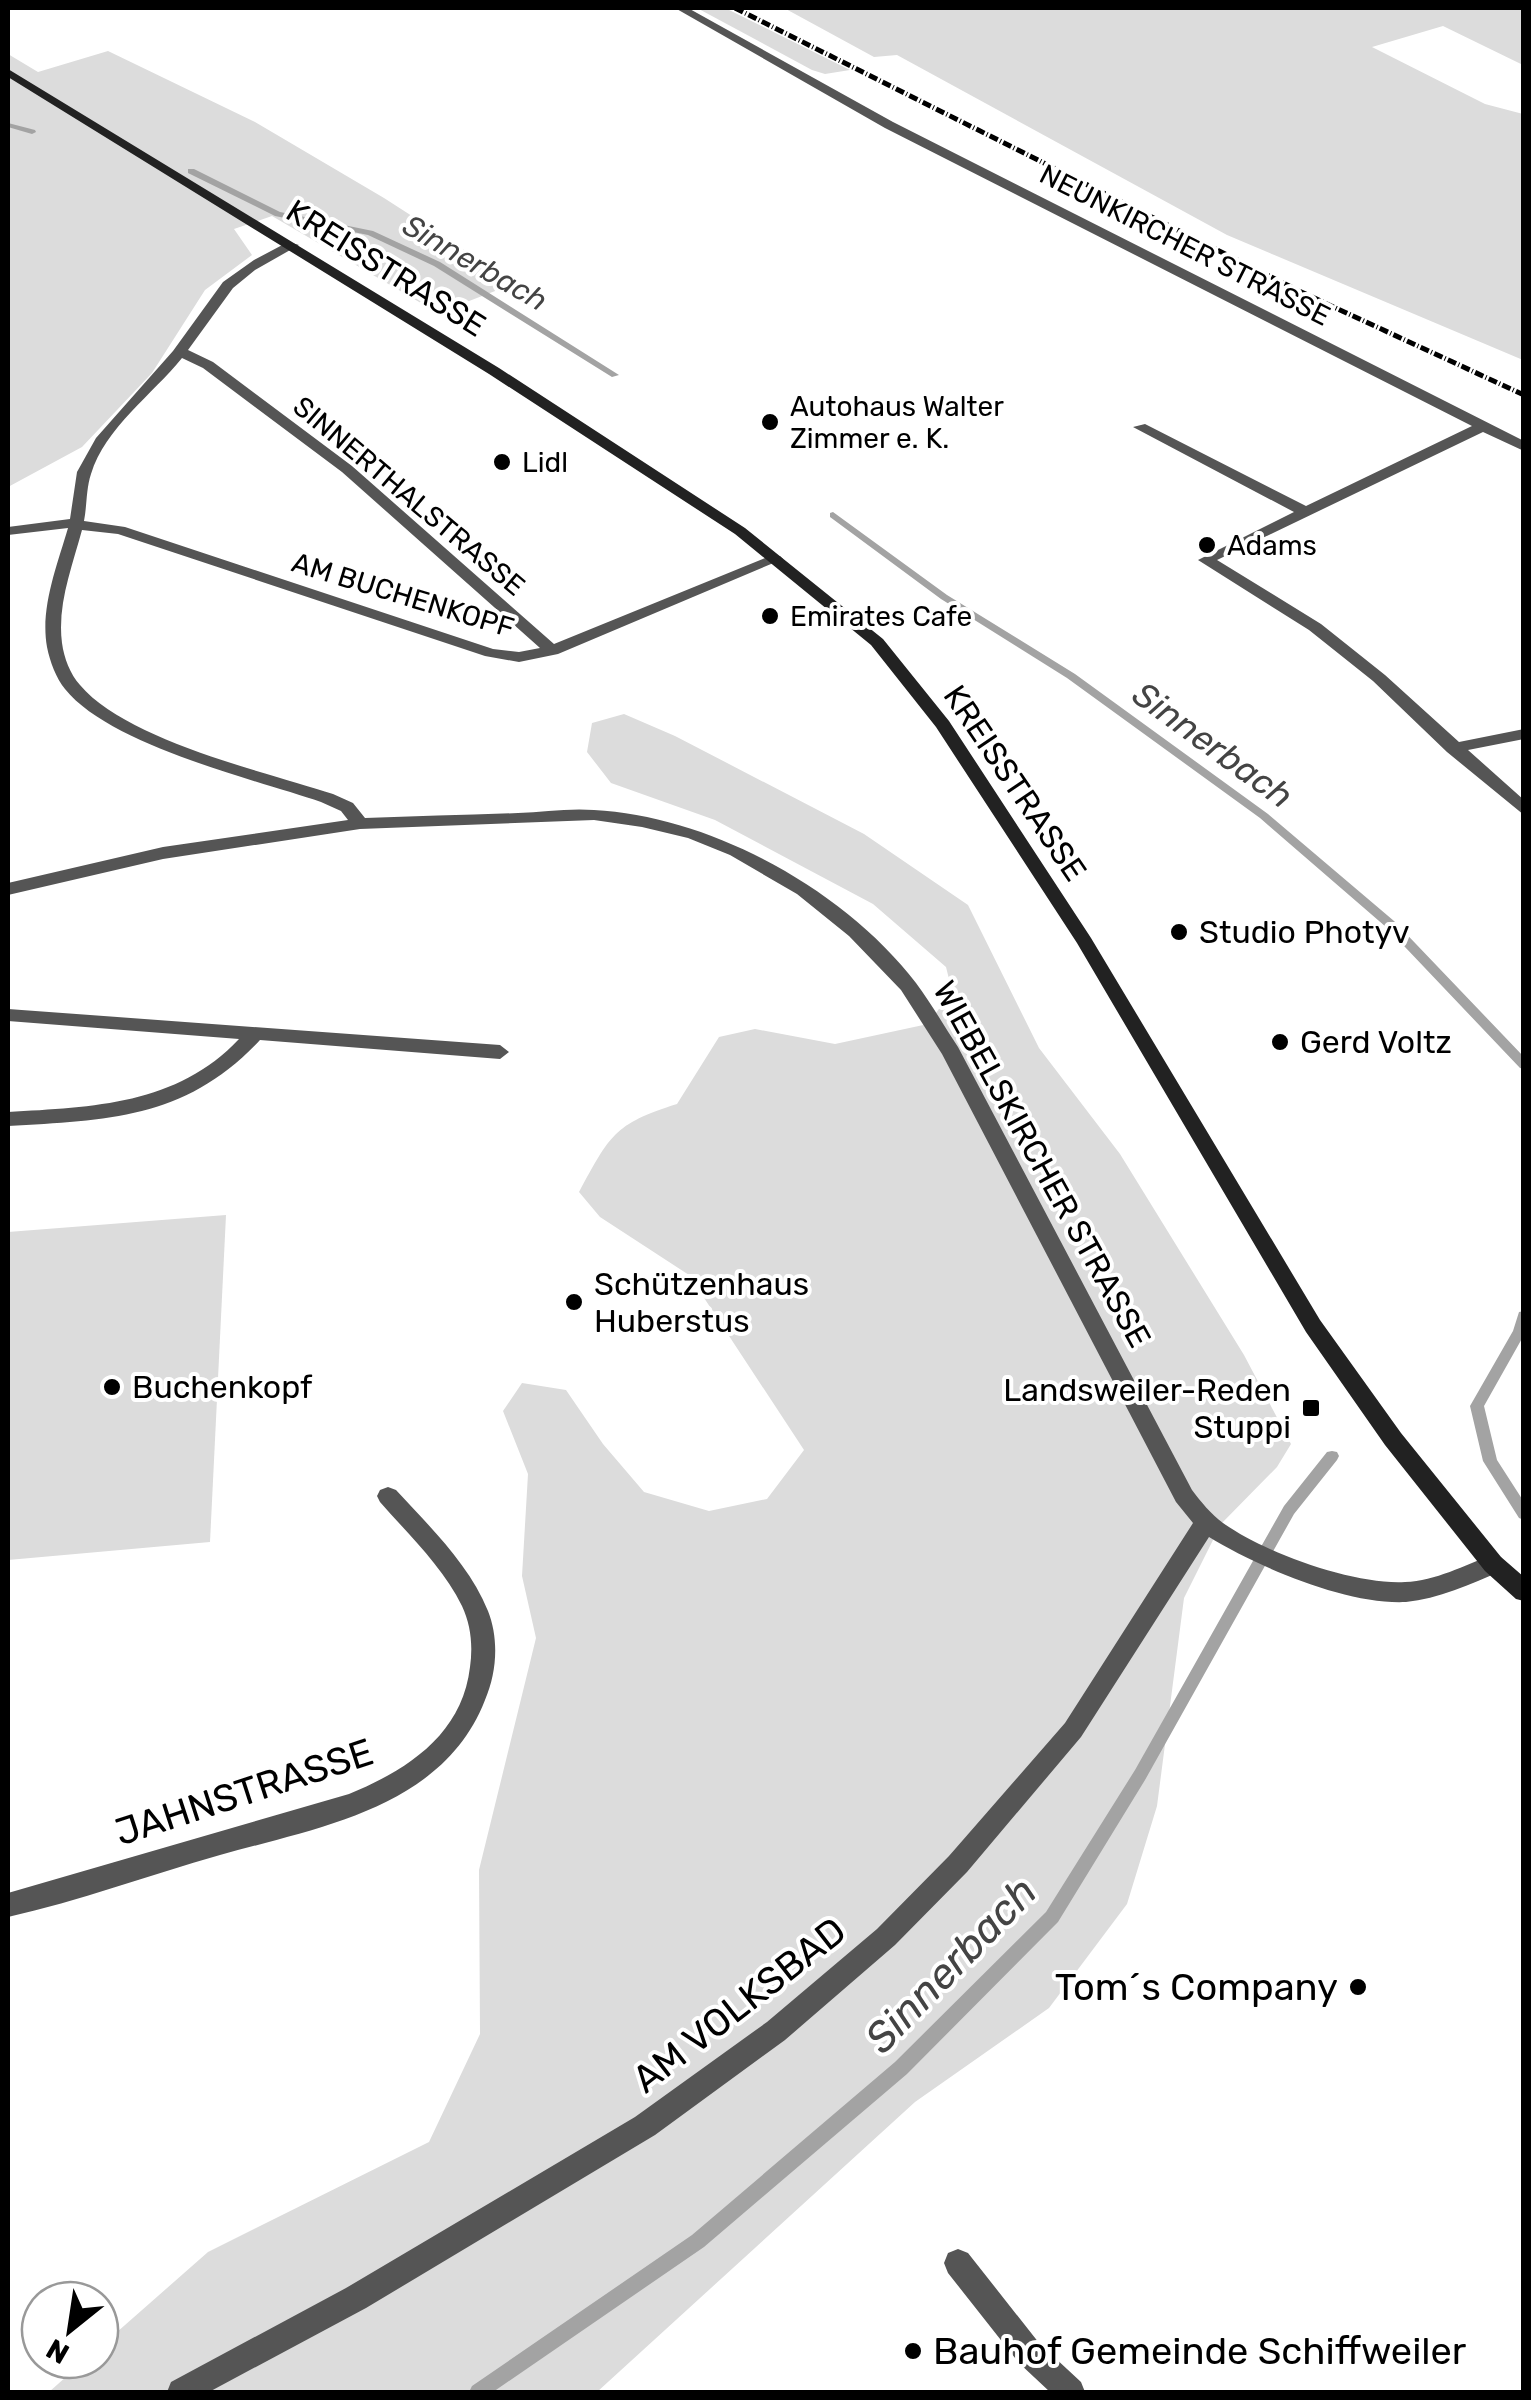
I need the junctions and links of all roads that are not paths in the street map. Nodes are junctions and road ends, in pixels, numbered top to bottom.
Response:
1 (681, 8) edge
2 (8, 72) edge
3 (293, 246) junction
4 (180, 351) junction
5 (1486, 426) junction
6 (1140, 427) dead end
7 (1524, 446) edge
8 (1306, 512) junction
9 (76, 524) junction
10 (8, 531) edge
11 (775, 560) junction
12 (552, 651) junction
13 (1524, 734) edge
14 (1452, 748) junction
15 (1524, 810) edge
16 (360, 824) junction
17 (8, 889) edge
18 (8, 1014) edge
19 (255, 1034) junction
20 (500, 1052) dead end
21 (8, 1118) edge
22 (388, 1496) dead end
23 (1206, 1522) junction
24 (1493, 1564) junction
25 (1524, 1592) edge
26 (8, 1905) edge
27 (958, 2263) dead end
28 (182, 2392) edge
29 (1071, 2392) edge

1 - 5 street, NEUNKIRCHER STRASSE
2 - 3 main road, KREISSTRASSE
3 - 4 street
3 - 11 main road, KREISSTRASSE
4 - 9 street
4 - 12 street, SINNERTHALSTRASSE
5 - 7 street, NEUNKIRCHER STRASSE
5 - 8 street
6 - 8 street
8 - 14 street
9 - 10 street, AM BUCHENKOPF
9 - 12 street, AM BUCHENKOPF
9 - 16 street
11 - 12 street, AM BUCHENKOPF
11 - 24 main road, KREISSTRASSE
13 - 14 street
14 - 15 street
16 - 17 street, WIEBELSKIRCHER STRASSE
16 - 23 street, WIEBELSKIRCHER STRASSE
18 - 19 street
19 - 20 street
19 - 21 street
22 - 26 street, JAHNSTRASSE
23 - 24 street, WIEBELSKIRCHER STRASSE
23 - 28 street, AM VOLKSBAD
24 - 25 main road, KREISSTRASSE
27 - 29 street

